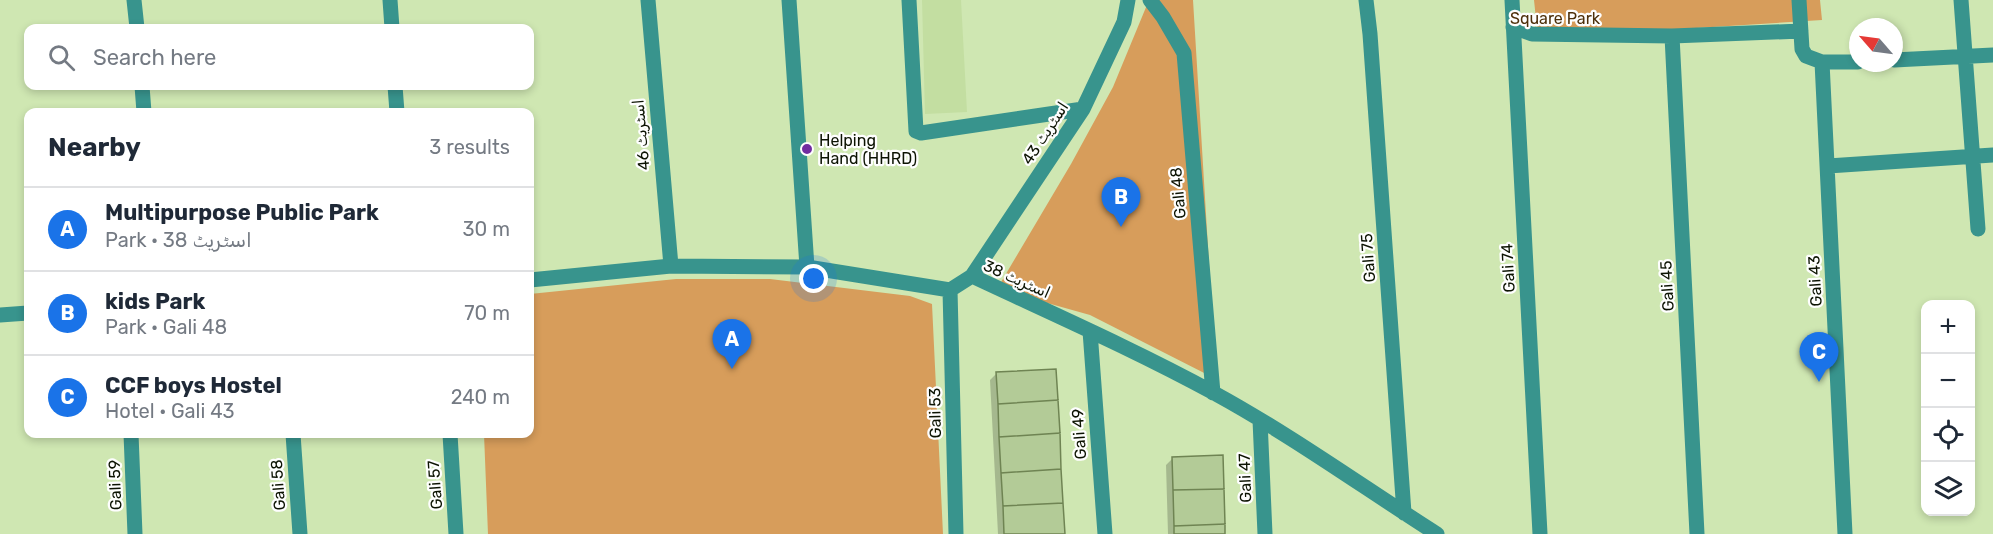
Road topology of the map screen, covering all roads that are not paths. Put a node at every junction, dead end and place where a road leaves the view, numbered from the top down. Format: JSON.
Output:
{"nodes":[{"id":1,"x":134,"y":0,"type":"edge"},
{"id":2,"x":390,"y":0,"type":"edge"},
{"id":3,"x":648,"y":0,"type":"edge"},
{"id":4,"x":789,"y":0,"type":"edge"},
{"id":5,"x":909,"y":0,"type":"edge"},
{"id":6,"x":1128,"y":0,"type":"edge"},
{"id":7,"x":1150,"y":0,"type":"edge"},
{"id":8,"x":1366,"y":0,"type":"edge"},
{"id":9,"x":1512,"y":0,"type":"edge"},
{"id":10,"x":1799,"y":0,"type":"edge"},
{"id":11,"x":1961,"y":0,"type":"edge"},
{"id":12,"x":137,"y":24,"type":"edge"},
{"id":13,"x":392,"y":24,"type":"edge"},
{"id":14,"x":1514,"y":27,"type":"junction"},
{"id":15,"x":1801,"y":31,"type":"junction"},
{"id":16,"x":1672,"y":36,"type":"junction"},
{"id":17,"x":1993,"y":55,"type":"edge"},
{"id":18,"x":1965,"y":57,"type":"junction"},
{"id":19,"x":1903,"y":60,"type":"edge"},
{"id":20,"x":1822,"y":62,"type":"junction"},
{"id":21,"x":1849,"y":62,"type":"edge"},
{"id":22,"x":142,"y":90,"type":"edge"},
{"id":23,"x":396,"y":90,"type":"edge"},
{"id":24,"x":144,"y":108,"type":"edge"},
{"id":25,"x":397,"y":108,"type":"edge"},
{"id":26,"x":1083,"y":109,"type":"junction"},
{"id":27,"x":1993,"y":155,"type":"edge"},
{"id":28,"x":1972,"y":156,"type":"junction"},
{"id":29,"x":1828,"y":166,"type":"junction"},
{"id":30,"x":1978,"y":229,"type":"dead end"},
{"id":31,"x":671,"y":266,"type":"junction"},
{"id":32,"x":807,"y":267,"type":"junction"},
{"id":33,"x":972,"y":276,"type":"junction"},
{"id":34,"x":534,"y":280,"type":"edge"},
{"id":35,"x":950,"y":290,"type":"junction"},
{"id":36,"x":24,"y":313,"type":"edge"},
{"id":37,"x":0,"y":315,"type":"edge"},
{"id":38,"x":1090,"y":331,"type":"junction"},
{"id":39,"x":1214,"y":393,"type":"junction"},
{"id":40,"x":1260,"y":420,"type":"junction"},
{"id":41,"x":131,"y":438,"type":"edge"},
{"id":42,"x":293,"y":438,"type":"edge"},
{"id":43,"x":450,"y":438,"type":"edge"},
{"id":44,"x":1404,"y":513,"type":"junction"},
{"id":45,"x":135,"y":534,"type":"edge"},
{"id":46,"x":300,"y":534,"type":"edge"},
{"id":47,"x":456,"y":534,"type":"edge"},
{"id":48,"x":956,"y":534,"type":"edge"},
{"id":49,"x":1105,"y":534,"type":"edge"},
{"id":50,"x":1265,"y":534,"type":"edge"},
{"id":51,"x":1437,"y":534,"type":"edge"},
{"id":52,"x":1540,"y":534,"type":"edge"},
{"id":53,"x":1697,"y":534,"type":"edge"},
{"id":54,"x":1845,"y":534,"type":"edge"}],
"edges":[{"from":1,"to":12,"type":"street"},
{"from":2,"to":13,"type":"street"},
{"from":3,"to":31,"type":"street","name":"اسٹریٹ 46"},
{"from":4,"to":32,"type":"street"},
{"from":5,"to":26,"type":"street"},
{"from":6,"to":26,"type":"street","name":"اسٹریٹ 43"},
{"from":7,"to":39,"type":"street","name":"Gali 48"},
{"from":8,"to":44,"type":"street","name":"Gali 75"},
{"from":9,"to":14,"type":"street","name":"Gali 74"},
{"from":10,"to":15,"type":"street"},
{"from":11,"to":18,"type":"street"},
{"from":14,"to":16,"type":"street"},
{"from":14,"to":52,"type":"street","name":"Gali 74"},
{"from":15,"to":16,"type":"street"},
{"from":15,"to":20,"type":"street"},
{"from":16,"to":53,"type":"street","name":"Gali 45"},
{"from":17,"to":18,"type":"street"},
{"from":18,"to":19,"type":"street"},
{"from":18,"to":28,"type":"street"},
{"from":20,"to":21,"type":"street"},
{"from":20,"to":29,"type":"street","name":"Gali 43"},
{"from":22,"to":24,"type":"street"},
{"from":23,"to":25,"type":"street"},
{"from":26,"to":33,"type":"street","name":"اسٹریٹ 43"},
{"from":27,"to":28,"type":"street"},
{"from":28,"to":29,"type":"street"},
{"from":28,"to":30,"type":"street"},
{"from":29,"to":54,"type":"street","name":"Gali 43"},
{"from":31,"to":32,"type":"street"},
{"from":31,"to":34,"type":"street"},
{"from":32,"to":35,"type":"street"},
{"from":33,"to":35,"type":"street","name":"اسٹریٹ 38"},
{"from":33,"to":38,"type":"street","name":"اسٹریٹ 38"},
{"from":35,"to":48,"type":"street","name":"Gali 53"},
{"from":36,"to":37,"type":"street"},
{"from":38,"to":39,"type":"street","name":"اسٹریٹ 38"},
{"from":38,"to":49,"type":"street","name":"Gali 49"},
{"from":39,"to":40,"type":"street","name":"اسٹریٹ 38"},
{"from":40,"to":44,"type":"street","name":"اسٹریٹ 38"},
{"from":40,"to":50,"type":"street","name":"Gali 47"},
{"from":41,"to":45,"type":"street","name":"Gali 59"},
{"from":42,"to":46,"type":"street","name":"Gali 58"},
{"from":43,"to":47,"type":"street","name":"Gali 57"},
{"from":44,"to":51,"type":"street","name":"اسٹریٹ 38"}]}
